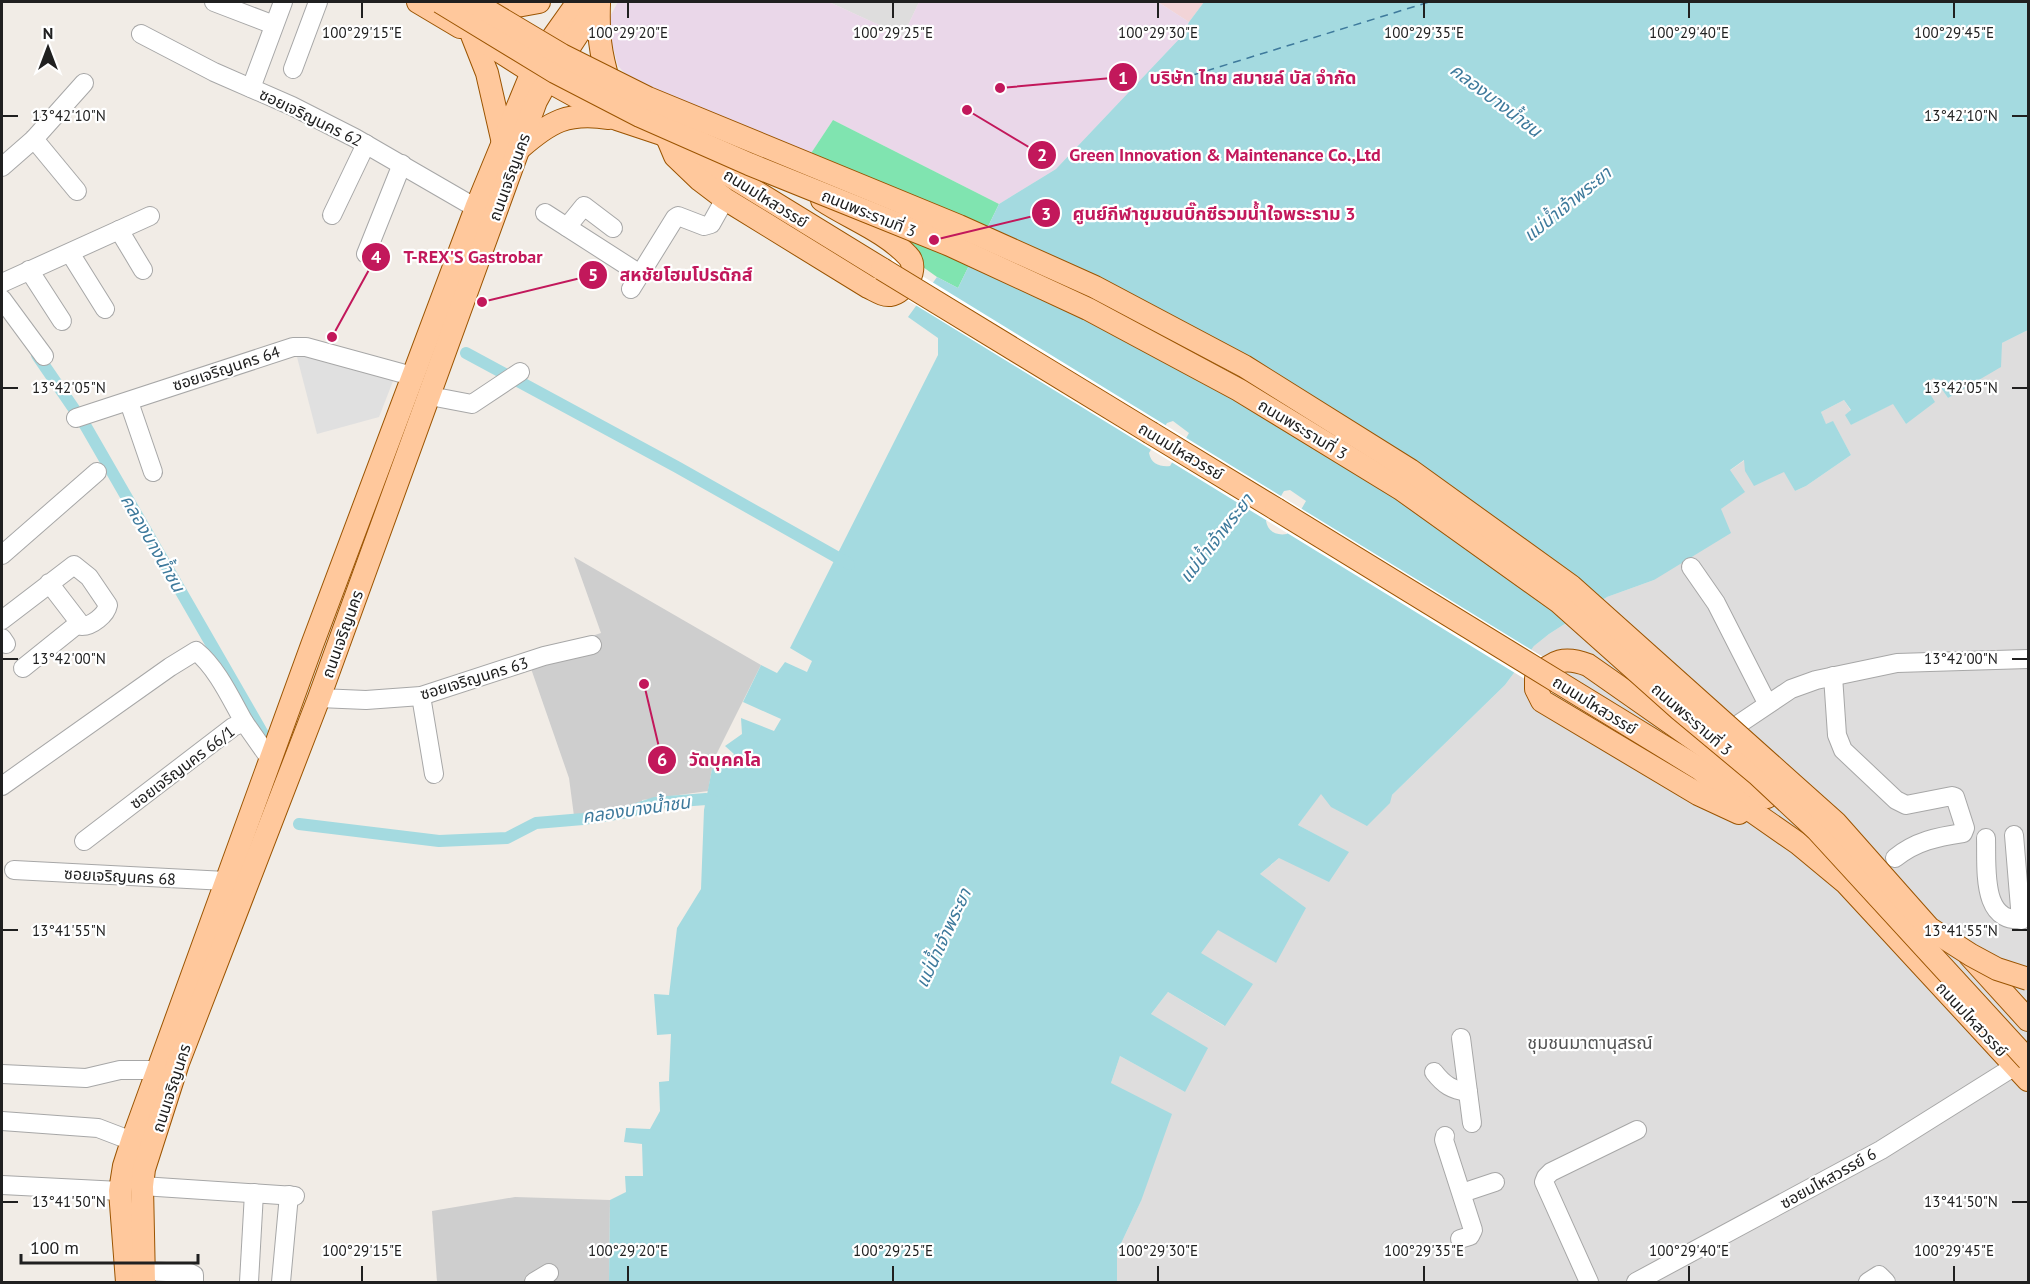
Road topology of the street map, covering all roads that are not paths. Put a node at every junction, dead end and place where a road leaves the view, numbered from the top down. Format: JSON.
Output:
{"nodes":[{"id":1,"x":214,"y":2,"type":"edge"},
{"id":2,"x":283,"y":2,"type":"edge"},
{"id":3,"x":318,"y":2,"type":"edge"},
{"id":4,"x":418,"y":2,"type":"edge"},
{"id":5,"x":440,"y":2,"type":"edge"},
{"id":6,"x":473,"y":2,"type":"edge"},
{"id":7,"x":487,"y":2,"type":"edge"},
{"id":8,"x":539,"y":2,"type":"edge"},
{"id":9,"x":592,"y":2,"type":"edge"},
{"id":10,"x":274,"y":25,"type":"junction"},
{"id":11,"x":141,"y":34,"type":"dead end"},
{"id":12,"x":472,"y":35,"type":"junction"},
{"id":13,"x":558,"y":46,"type":"junction"},
{"id":14,"x":293,"y":69,"type":"dead end"},
{"id":15,"x":539,"y":76,"type":"junction"},
{"id":16,"x":84,"y":82,"type":"dead end"},
{"id":17,"x":609,"y":82,"type":"junction"},
{"id":18,"x":251,"y":88,"type":"junction"},
{"id":19,"x":635,"y":104,"type":"junction"},
{"id":20,"x":617,"y":119,"type":"junction"},
{"id":21,"x":664,"y":135,"type":"junction"},
{"id":22,"x":34,"y":139,"type":"junction"},
{"id":23,"x":366,"y":144,"type":"junction"},
{"id":24,"x":511,"y":146,"type":"junction"},
{"id":25,"x":402,"y":164,"type":"junction"},
{"id":26,"x":2,"y":167,"type":"edge"},
{"id":27,"x":76,"y":191,"type":"dead end"},
{"id":28,"x":725,"y":199,"type":"junction"},
{"id":29,"x":476,"y":208,"type":"junction"},
{"id":30,"x":545,"y":213,"type":"dead end"},
{"id":31,"x":332,"y":215,"type":"dead end"},
{"id":32,"x":150,"y":216,"type":"dead end"},
{"id":33,"x":567,"y":227,"type":"junction"},
{"id":34,"x":613,"y":228,"type":"dead end"},
{"id":35,"x":119,"y":230,"type":"junction"},
{"id":36,"x":70,"y":253,"type":"junction"},
{"id":37,"x":366,"y":254,"type":"dead end"},
{"id":38,"x":29,"y":270,"type":"junction"},
{"id":39,"x":143,"y":270,"type":"dead end"},
{"id":40,"x":2,"y":283,"type":"edge"},
{"id":41,"x":2,"y":300,"type":"edge"},
{"id":42,"x":105,"y":309,"type":"dead end"},
{"id":43,"x":62,"y":321,"type":"dead end"},
{"id":44,"x":44,"y":356,"type":"dead end"},
{"id":45,"x":412,"y":376,"type":"junction"},
{"id":46,"x":514,"y":377,"type":"dead end"},
{"id":47,"x":430,"y":396,"type":"junction"},
{"id":48,"x":129,"y":402,"type":"junction"},
{"id":49,"x":80,"y":416,"type":"dead end"},
{"id":50,"x":97,"y":472,"type":"dead end"},
{"id":51,"x":153,"y":472,"type":"dead end"},
{"id":52,"x":2,"y":555,"type":"edge"},
{"id":53,"x":1691,"y":567,"type":"dead end"},
{"id":54,"x":49,"y":583,"type":"junction"},
{"id":55,"x":2,"y":620,"type":"edge"},
{"id":56,"x":79,"y":623,"type":"junction"},
{"id":57,"x":592,"y":645,"type":"dead end"},
{"id":58,"x":2028,"y":659,"type":"edge"},
{"id":59,"x":23,"y":668,"type":"dead end"},
{"id":60,"x":1833,"y":676,"type":"junction"},
{"id":61,"x":295,"y":693,"type":"junction"},
{"id":62,"x":421,"y":696,"type":"junction"},
{"id":63,"x":319,"y":698,"type":"junction"},
{"id":64,"x":1767,"y":703,"type":"junction"},
{"id":65,"x":244,"y":722,"type":"junction"},
{"id":66,"x":1705,"y":747,"type":"junction"},
{"id":67,"x":270,"y":759,"type":"junction"},
{"id":68,"x":1700,"y":769,"type":"junction"},
{"id":69,"x":434,"y":774,"type":"dead end"},
{"id":70,"x":2,"y":786,"type":"edge"},
{"id":71,"x":1767,"y":797,"type":"junction"},
{"id":72,"x":1766,"y":821,"type":"junction"},
{"id":73,"x":1809,"y":822,"type":"junction"},
{"id":74,"x":2014,"y":836,"type":"dead end"},
{"id":75,"x":1986,"y":838,"type":"dead end"},
{"id":76,"x":84,"y":841,"type":"dead end"},
{"id":77,"x":1895,"y":858,"type":"dead end"},
{"id":78,"x":14,"y":870,"type":"dead end"},
{"id":79,"x":226,"y":881,"type":"junction"},
{"id":80,"x":2025,"y":919,"type":"edge"},
{"id":81,"x":1929,"y":928,"type":"junction"},
{"id":82,"x":2028,"y":979,"type":"edge"},
{"id":83,"x":2028,"y":1020,"type":"edge"},
{"id":84,"x":2028,"y":1035,"type":"edge"},
{"id":85,"x":1461,"y":1038,"type":"dead end"},
{"id":86,"x":2024,"y":1069,"type":"edge"},
{"id":87,"x":157,"y":1070,"type":"junction"},
{"id":88,"x":1434,"y":1072,"type":"dead end"},
{"id":89,"x":2,"y":1074,"type":"edge"},
{"id":90,"x":1468,"y":1092,"type":"junction"},
{"id":91,"x":2,"y":1121,"type":"edge"},
{"id":92,"x":1472,"y":1123,"type":"dead end"},
{"id":93,"x":1637,"y":1130,"type":"dead end"},
{"id":94,"x":1445,"y":1136,"type":"dead end"},
{"id":95,"x":132,"y":1141,"type":"junction"},
{"id":96,"x":1495,"y":1182,"type":"dead end"},
{"id":97,"x":2,"y":1185,"type":"edge"},
{"id":98,"x":131,"y":1189,"type":"junction"},
{"id":99,"x":254,"y":1193,"type":"junction"},
{"id":100,"x":1462,"y":1193,"type":"junction"},
{"id":101,"x":1460,"y":1239,"type":"dead end"},
{"id":102,"x":138,"y":1279,"type":"edge"},
{"id":103,"x":194,"y":1282,"type":"edge"},
{"id":104,"x":249,"y":1282,"type":"edge"},
{"id":105,"x":281,"y":1282,"type":"edge"},
{"id":106,"x":1589,"y":1282,"type":"edge"},
{"id":107,"x":1636,"y":1282,"type":"edge"},
{"id":108,"x":1868,"y":1282,"type":"edge"},
{"id":109,"x":1886,"y":1282,"type":"edge"}],
"edges":[{"from":1,"to":10,"type":"street"},
{"from":2,"to":10,"type":"street"},
{"from":3,"to":14,"type":"street"},
{"from":4,"to":12,"type":"main road","name":"ถนนมไหสวรรย์"},
{"from":5,"to":73,"type":"main road","name":"ถนนพระรามที่ 3","bridge":true},
{"from":6,"to":81,"type":"main road","name":"ถนนพระรามที่ 3","bridge":true},
{"from":7,"to":8,"type":"main road"},
{"from":7,"to":13,"type":"main road","name":"ถนนมไหสวรรย์"},
{"from":9,"to":13,"type":"main road","name":"ถนนเจริญนคร"},
{"from":9,"to":17,"type":"main road"},
{"from":10,"to":18,"type":"street"},
{"from":11,"to":18,"type":"street","name":"ซอยเจริญนคร 62"},
{"from":12,"to":15,"type":"main road","name":"ถนนมไหสวรรย์"},
{"from":12,"to":24,"type":"main road"},
{"from":13,"to":15,"type":"main road","name":"ถนนเจริญนคร"},
{"from":13,"to":17,"type":"main road","name":"ถนนมไหสวรรย์"},
{"from":15,"to":20,"type":"main road","name":"ถนนมไหสวรรย์"},
{"from":15,"to":24,"type":"main road","name":"ถนนเจริญนคร"},
{"from":16,"to":22,"type":"street"},
{"from":17,"to":19,"type":"main road","name":"ถนนมไหสวรรย์"},
{"from":18,"to":23,"type":"street","name":"ซอยเจริญนคร 62"},
{"from":19,"to":21,"type":"main road","name":"ถนนมไหสวรรย์"},
{"from":19,"to":28,"type":"main road"},
{"from":20,"to":21,"type":"main road","name":"ถนนมไหสวรรย์"},
{"from":20,"to":24,"type":"main road"},
{"from":21,"to":28,"type":"main road"},
{"from":21,"to":68,"type":"main road","name":"ถนนมไหสวรรย์","bridge":true},
{"from":22,"to":26,"type":"street"},
{"from":22,"to":27,"type":"street"},
{"from":23,"to":25,"type":"street","name":"ซอยเจริญนคร 62"},
{"from":23,"to":31,"type":"street"},
{"from":24,"to":29,"type":"main road","name":"ถนนเจริญนคร"},
{"from":24,"to":47,"type":"main road","name":"ถนนเจริญนคร"},
{"from":25,"to":29,"type":"street","name":"ซอยเจริญนคร 62"},
{"from":25,"to":37,"type":"street"},
{"from":28,"to":33,"type":"street"},
{"from":29,"to":45,"type":"main road","name":"ถนนเจริญนคร"},
{"from":30,"to":33,"type":"street"},
{"from":32,"to":35,"type":"street"},
{"from":33,"to":34,"type":"street"},
{"from":35,"to":36,"type":"street"},
{"from":35,"to":39,"type":"street"},
{"from":36,"to":38,"type":"street"},
{"from":36,"to":42,"type":"street"},
{"from":38,"to":40,"type":"street"},
{"from":38,"to":43,"type":"street"},
{"from":41,"to":44,"type":"street"},
{"from":45,"to":48,"type":"street","name":"ซอยเจริญนคร 64"},
{"from":45,"to":61,"type":"main road","name":"ถนนเจริญนคร"},
{"from":46,"to":47,"type":"street"},
{"from":47,"to":63,"type":"main road","name":"ถนนเจริญนคร"},
{"from":48,"to":49,"type":"street","name":"ซอยเจริญนคร 64"},
{"from":48,"to":51,"type":"street"},
{"from":50,"to":52,"type":"street"},
{"from":53,"to":64,"type":"street"},
{"from":54,"to":55,"type":"street"},
{"from":54,"to":56,"type":"street"},
{"from":54,"to":56,"type":"street"},
{"from":56,"to":59,"type":"street"},
{"from":57,"to":62,"type":"street","name":"ซอยเจริญนคร 63"},
{"from":58,"to":60,"type":"street"},
{"from":60,"to":64,"type":"street"},
{"from":60,"to":77,"type":"street"},
{"from":61,"to":63,"type":"main road"},
{"from":61,"to":67,"type":"main road","name":"ถนนเจริญนคร"},
{"from":62,"to":63,"type":"street","name":"ซอยเจริญนคร 63"},
{"from":62,"to":69,"type":"street"},
{"from":63,"to":98,"type":"main road","name":"ถนนเจริญนคร"},
{"from":64,"to":66,"type":"street"},
{"from":65,"to":67,"type":"street","name":"ซอยเจริญนคร 66/1"},
{"from":65,"to":70,"type":"street"},
{"from":65,"to":76,"type":"street","name":"ซอยเจริญนคร 66/1"},
{"from":66,"to":71,"type":"main road"},
{"from":66,"to":72,"type":"main road"},
{"from":67,"to":79,"type":"main road","name":"ถนนเจริญนคร"},
{"from":68,"to":71,"type":"main road","name":"ถนนมไหสวรรย์"},
{"from":68,"to":72,"type":"main road","name":"ถนนมไหสวรรย์"},
{"from":71,"to":73,"type":"main road","name":"ถนนมไหสวรรย์"},
{"from":72,"to":86,"type":"main road","name":"ถนนมไหสวรรย์"},
{"from":73,"to":83,"type":"main road","name":"ถนนมไหสวรรย์"},
{"from":73,"to":86,"type":"main road","name":"ถนนพระรามที่ 3","bridge":true},
{"from":74,"to":80,"type":"street"},
{"from":75,"to":80,"type":"street"},
{"from":78,"to":79,"type":"street","name":"ซอยเจริญนคร 68"},
{"from":79,"to":87,"type":"main road","name":"ถนนเจริญนคร"},
{"from":81,"to":82,"type":"main road","bridge":true},
{"from":81,"to":84,"type":"main road","name":"ถนนพระรามที่ 3","bridge":true},
{"from":85,"to":90,"type":"street"},
{"from":86,"to":107,"type":"street","name":"ซอยมไหสวรรย์ 6"},
{"from":87,"to":89,"type":"street"},
{"from":87,"to":95,"type":"main road","name":"ถนนเจริญนคร"},
{"from":88,"to":90,"type":"street"},
{"from":90,"to":92,"type":"street"},
{"from":91,"to":95,"type":"street"},
{"from":93,"to":106,"type":"street"},
{"from":94,"to":100,"type":"street"},
{"from":95,"to":98,"type":"main road","name":"ถนนเจริญนคร"},
{"from":96,"to":100,"type":"street"},
{"from":97,"to":98,"type":"street"},
{"from":98,"to":99,"type":"street"},
{"from":98,"to":102,"type":"main road","name":"ถนนเจริญนคร"},
{"from":99,"to":104,"type":"street"},
{"from":99,"to":105,"type":"street"},
{"from":100,"to":101,"type":"street"},
{"from":102,"to":103,"type":"street"},
{"from":108,"to":109,"type":"street"}]}
